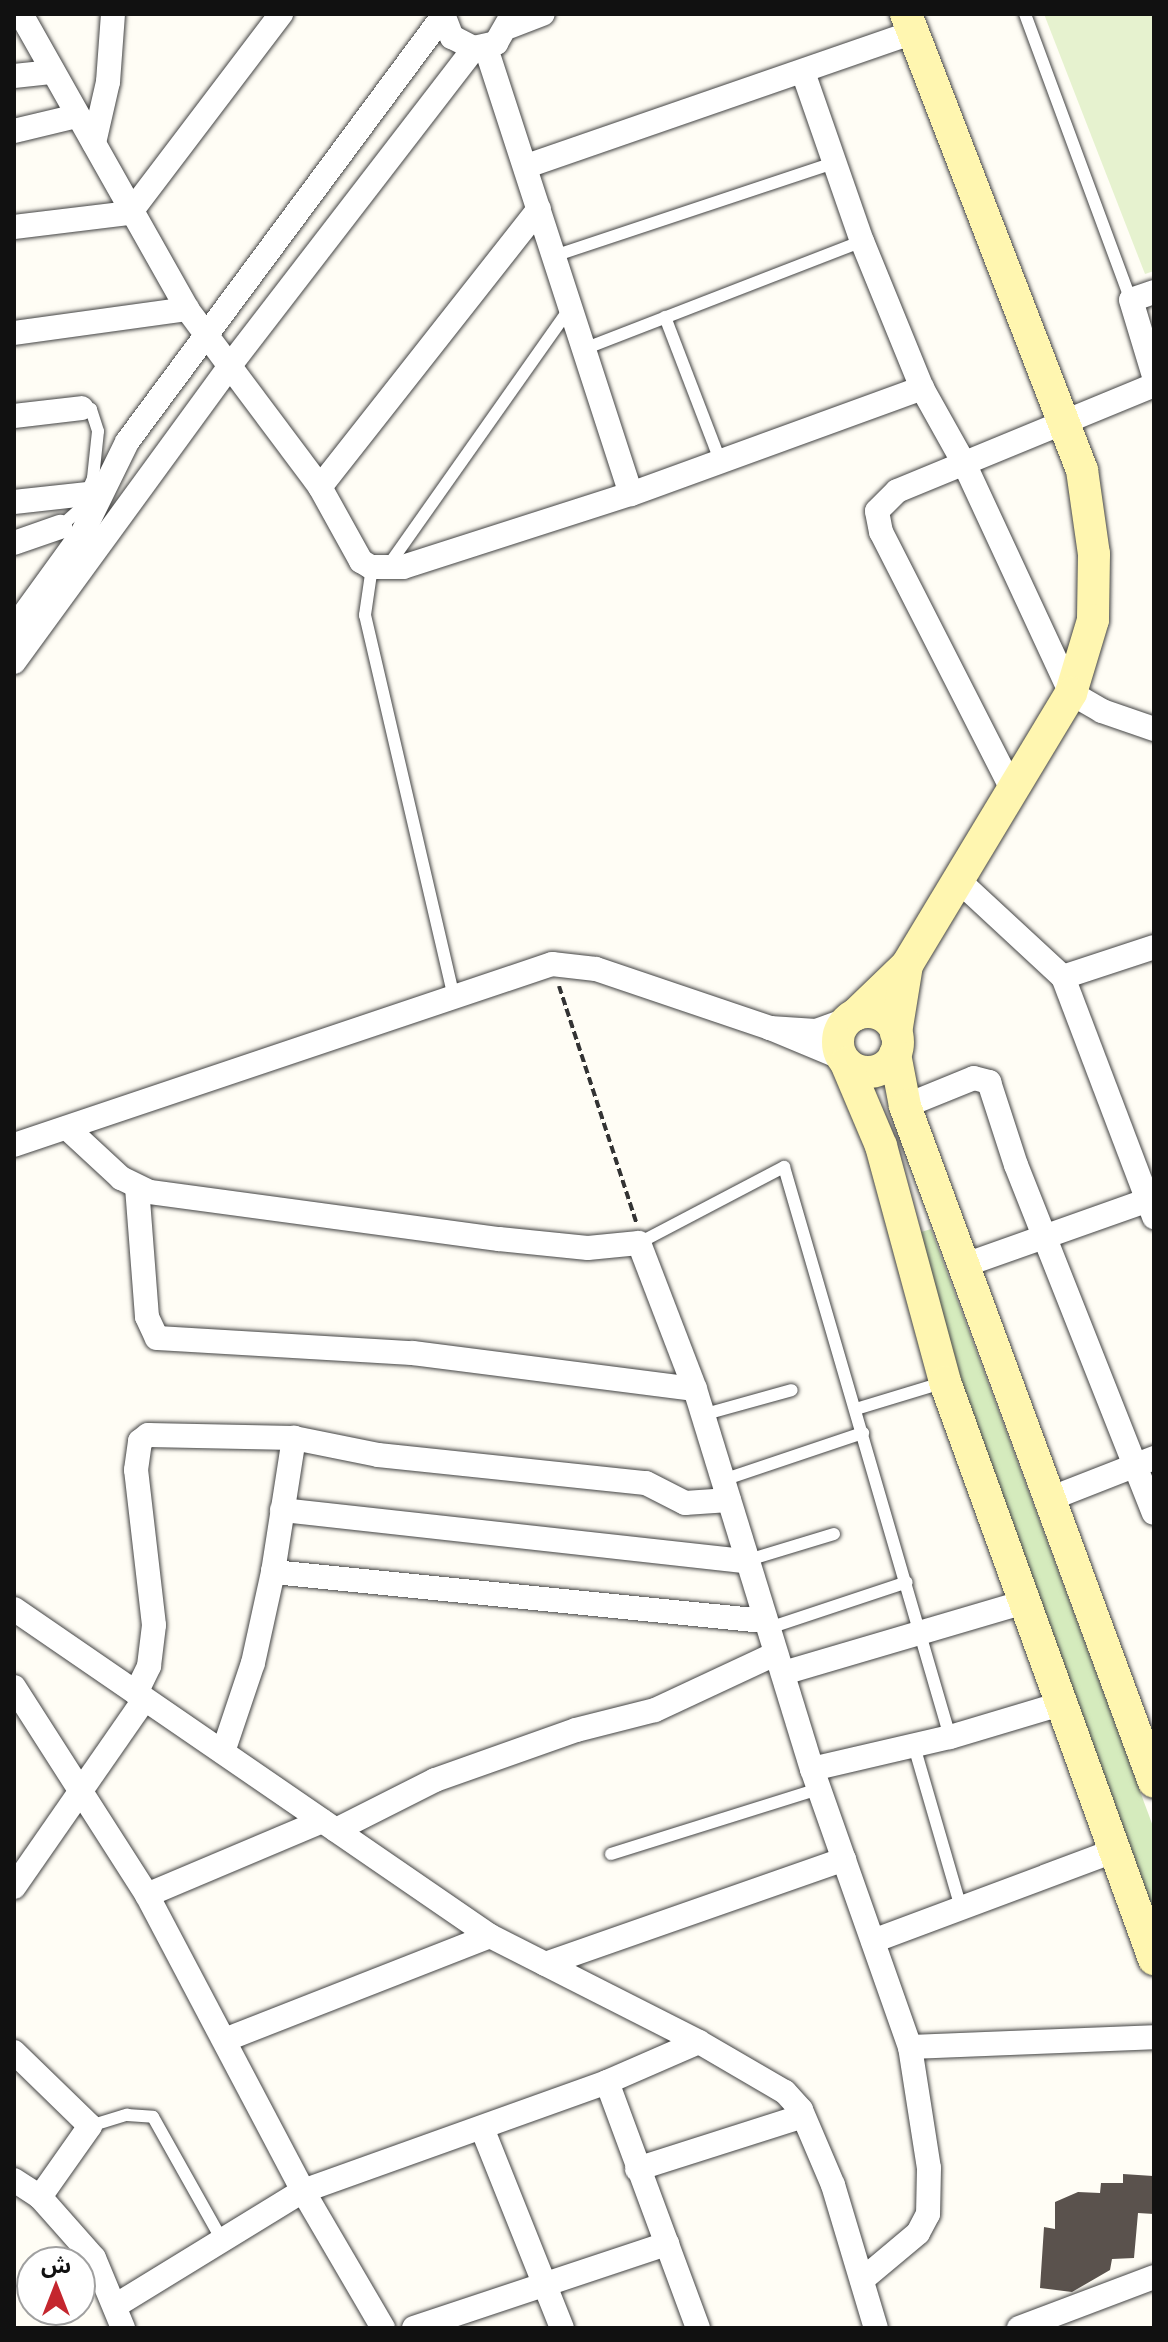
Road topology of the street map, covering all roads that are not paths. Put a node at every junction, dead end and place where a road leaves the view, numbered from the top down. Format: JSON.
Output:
{"nodes":[{"id":1,"x":21,"y":14,"type":"edge"},
{"id":2,"x":113,"y":14,"type":"edge"},
{"id":3,"x":281,"y":14,"type":"edge"},
{"id":4,"x":543,"y":14,"type":"edge"},
{"id":5,"x":1025,"y":14,"type":"edge"},
{"id":6,"x":443,"y":15,"type":"edge"},
{"id":7,"x":512,"y":20,"type":"edge"},
{"id":8,"x":910,"y":23,"type":"edge"},
{"id":9,"x":480,"y":48,"type":"junction"},
{"id":10,"x":53,"y":72,"type":"junction"},
{"id":11,"x":803,"y":72,"type":"junction"},
{"id":12,"x":14,"y":76,"type":"edge"},
{"id":13,"x":77,"y":116,"type":"junction"},
{"id":14,"x":14,"y":131,"type":"edge"},
{"id":15,"x":94,"y":143,"type":"junction"},
{"id":16,"x":833,"y":163,"type":"junction"},
{"id":17,"x":527,"y":166,"type":"junction"},
{"id":18,"x":539,"y":209,"type":"junction"},
{"id":19,"x":130,"y":213,"type":"junction"},
{"id":20,"x":14,"y":227,"type":"edge"},
{"id":21,"x":862,"y":241,"type":"junction"},
{"id":22,"x":554,"y":256,"type":"junction"},
{"id":23,"x":1143,"y":296,"type":"edge"},
{"id":24,"x":571,"y":307,"type":"junction"},
{"id":25,"x":187,"y":309,"type":"junction"},
{"id":26,"x":665,"y":317,"type":"junction"},
{"id":27,"x":14,"y":333,"type":"edge"},
{"id":28,"x":206,"y":336,"type":"junction"},
{"id":29,"x":584,"y":349,"type":"junction"},
{"id":30,"x":228,"y":368,"type":"junction"},
{"id":31,"x":1154,"y":376,"type":"edge"},
{"id":32,"x":1154,"y":385,"type":"edge"},
{"id":33,"x":922,"y":388,"type":"junction"},
{"id":34,"x":82,"y":408,"type":"joint"},
{"id":35,"x":14,"y":416,"type":"edge"},
{"id":36,"x":1065,"y":423,"type":"junction"},
{"id":37,"x":720,"y":460,"type":"junction"},
{"id":38,"x":964,"y":463,"type":"junction"},
{"id":39,"x":320,"y":487,"type":"junction"},
{"id":40,"x":86,"y":494,"type":"junction"},
{"id":41,"x":631,"y":494,"type":"junction"},
{"id":42,"x":14,"y":502,"type":"edge"},
{"id":43,"x":60,"y":527,"type":"joint"},
{"id":44,"x":14,"y":543,"type":"edge"},
{"id":45,"x":379,"y":568,"type":"junction"},
{"id":46,"x":14,"y":628,"type":"edge"},
{"id":47,"x":14,"y":662,"type":"edge"},
{"id":48,"x":1071,"y":693,"type":"junction"},
{"id":49,"x":1154,"y":729,"type":"edge"},
{"id":50,"x":1012,"y":789,"type":"junction"},
{"id":51,"x":957,"y":879,"type":"junction"},
{"id":52,"x":1154,"y":947,"type":"edge"},
{"id":53,"x":907,"y":965,"type":"junction"},
{"id":54,"x":1063,"y":977,"type":"junction"},
{"id":55,"x":454,"y":997,"type":"junction"},
{"id":56,"x":851,"y":1017,"type":"junction"},
{"id":57,"x":770,"y":1028,"type":"junction"},
{"id":58,"x":896,"y":1044,"type":"junction"},
{"id":59,"x":844,"y":1060,"type":"junction"},
{"id":60,"x":905,"y":1106,"type":"junction"},
{"id":61,"x":67,"y":1128,"type":"junction"},
{"id":62,"x":17,"y":1136,"type":"edge"},
{"id":63,"x":137,"y":1187,"type":"junction"},
{"id":64,"x":1152,"y":1205,"type":"edge"},
{"id":65,"x":1043,"y":1235,"type":"junction"},
{"id":66,"x":639,"y":1243,"type":"junction"},
{"id":67,"x":962,"y":1266,"type":"junction"},
{"id":68,"x":945,"y":1382,"type":"junction"},
{"id":69,"x":695,"y":1389,"type":"junction"},
{"id":70,"x":792,"y":1390,"type":"dead end"},
{"id":71,"x":856,"y":1409,"type":"junction"},
{"id":72,"x":702,"y":1415,"type":"junction"},
{"id":73,"x":863,"y":1433,"type":"junction"},
{"id":74,"x":294,"y":1438,"type":"junction"},
{"id":75,"x":1145,"y":1462,"type":"edge"},
{"id":76,"x":726,"y":1490,"type":"junction"},
{"id":77,"x":1052,"y":1498,"type":"junction"},
{"id":78,"x":282,"y":1510,"type":"junction"},
{"id":79,"x":1154,"y":1513,"type":"edge"},
{"id":80,"x":834,"y":1534,"type":"dead end"},
{"id":81,"x":745,"y":1561,"type":"junction"},
{"id":82,"x":273,"y":1572,"type":"junction"},
{"id":83,"x":907,"y":1582,"type":"junction"},
{"id":84,"x":1027,"y":1601,"type":"junction"},
{"id":85,"x":14,"y":1609,"type":"edge"},
{"id":86,"x":768,"y":1625,"type":"junction"},
{"id":87,"x":921,"y":1631,"type":"junction"},
{"id":88,"x":779,"y":1664,"type":"junction"},
{"id":89,"x":140,"y":1697,"type":"junction"},
{"id":90,"x":17,"y":1701,"type":"edge"},
{"id":91,"x":1064,"y":1703,"type":"junction"},
{"id":92,"x":950,"y":1737,"type":"junction"},
{"id":93,"x":914,"y":1746,"type":"junction"},
{"id":94,"x":223,"y":1752,"type":"junction"},
{"id":95,"x":816,"y":1779,"type":"junction"},
{"id":96,"x":1154,"y":1782,"type":"edge"},
{"id":97,"x":81,"y":1788,"type":"junction"},
{"id":98,"x":329,"y":1826,"type":"junction"},
{"id":99,"x":1116,"y":1850,"type":"junction"},
{"id":100,"x":611,"y":1854,"type":"dead end"},
{"id":101,"x":844,"y":1859,"type":"junction"},
{"id":102,"x":14,"y":1887,"type":"edge"},
{"id":103,"x":147,"y":1895,"type":"junction"},
{"id":104,"x":961,"y":1908,"type":"junction"},
{"id":105,"x":490,"y":1936,"type":"junction"},
{"id":106,"x":873,"y":1941,"type":"junction"},
{"id":107,"x":1154,"y":1959,"type":"edge"},
{"id":108,"x":545,"y":1964,"type":"junction"},
{"id":109,"x":1154,"y":2037,"type":"edge"},
{"id":110,"x":227,"y":2039,"type":"junction"},
{"id":111,"x":699,"y":2042,"type":"junction"},
{"id":112,"x":910,"y":2047,"type":"junction"},
{"id":113,"x":14,"y":2052,"type":"edge"},
{"id":114,"x":607,"y":2082,"type":"junction"},
{"id":115,"x":803,"y":2116,"type":"junction"},
{"id":116,"x":90,"y":2126,"type":"junction"},
{"id":117,"x":482,"y":2128,"type":"junction"},
{"id":118,"x":637,"y":2169,"type":"junction"},
{"id":119,"x":22,"y":2188,"type":"edge"},
{"id":120,"x":303,"y":2191,"type":"junction"},
{"id":121,"x":222,"y":2240,"type":"junction"},
{"id":122,"x":667,"y":2244,"type":"junction"},
{"id":123,"x":1154,"y":2277,"type":"edge"},
{"id":124,"x":862,"y":2280,"type":"junction"},
{"id":125,"x":545,"y":2285,"type":"junction"},
{"id":126,"x":119,"y":2317,"type":"edge"},
{"id":127,"x":1051,"y":2322,"type":"edge"},
{"id":128,"x":383,"y":2328,"type":"edge"},
{"id":129,"x":414,"y":2328,"type":"edge"},
{"id":130,"x":562,"y":2328,"type":"edge"},
{"id":131,"x":698,"y":2328,"type":"edge"},
{"id":132,"x":876,"y":2328,"type":"edge"},
{"id":133,"x":1019,"y":2328,"type":"edge"}],
"edges":[{"from":1,"to":10,"type":"street"},
{"from":2,"to":15,"type":"street"},
{"from":3,"to":19,"type":"street"},
{"from":4,"to":7,"type":"street"},
{"from":5,"to":23,"type":"lane"},
{"from":6,"to":9,"type":"street"},
{"from":6,"to":28,"type":"street"},
{"from":7,"to":9,"type":"street"},
{"from":8,"to":11,"type":"street"},
{"from":8,"to":36,"type":"street"},
{"from":9,"to":17,"type":"street"},
{"from":9,"to":30,"type":"street"},
{"from":10,"to":12,"type":"street"},
{"from":10,"to":13,"type":"street"},
{"from":11,"to":16,"type":"street"},
{"from":11,"to":17,"type":"street"},
{"from":13,"to":14,"type":"street"},
{"from":13,"to":15,"type":"street"},
{"from":15,"to":19,"type":"street"},
{"from":16,"to":21,"type":"street"},
{"from":16,"to":22,"type":"lane"},
{"from":17,"to":18,"type":"street"},
{"from":18,"to":22,"type":"street"},
{"from":18,"to":39,"type":"street"},
{"from":19,"to":20,"type":"street"},
{"from":19,"to":25,"type":"street"},
{"from":21,"to":26,"type":"lane"},
{"from":21,"to":33,"type":"street"},
{"from":22,"to":24,"type":"street"},
{"from":23,"to":31,"type":"street"},
{"from":24,"to":29,"type":"street"},
{"from":24,"to":45,"type":"lane"},
{"from":25,"to":27,"type":"street"},
{"from":25,"to":28,"type":"street"},
{"from":26,"to":29,"type":"lane"},
{"from":26,"to":37,"type":"lane"},
{"from":28,"to":30,"type":"street"},
{"from":28,"to":46,"type":"street"},
{"from":29,"to":41,"type":"street"},
{"from":30,"to":39,"type":"street"},
{"from":30,"to":47,"type":"street"},
{"from":32,"to":36,"type":"street"},
{"from":33,"to":37,"type":"street"},
{"from":33,"to":38,"type":"street"},
{"from":34,"to":35,"type":"street"},
{"from":34,"to":40,"type":"lane"},
{"from":36,"to":38,"type":"street"},
{"from":36,"to":48,"type":"street"},
{"from":37,"to":41,"type":"street"},
{"from":38,"to":48,"type":"street"},
{"from":38,"to":50,"type":"street"},
{"from":39,"to":45,"type":"street"},
{"from":40,"to":42,"type":"street"},
{"from":40,"to":43,"type":"lane"},
{"from":41,"to":45,"type":"street"},
{"from":43,"to":44,"type":"street"},
{"from":45,"to":55,"type":"lane"},
{"from":48,"to":49,"type":"street"},
{"from":48,"to":50,"type":"street"},
{"from":50,"to":51,"type":"street"},
{"from":51,"to":53,"type":"street"},
{"from":51,"to":54,"type":"street"},
{"from":52,"to":54,"type":"street"},
{"from":53,"to":56,"type":"street"},
{"from":53,"to":58,"type":"street"},
{"from":54,"to":64,"type":"street"},
{"from":55,"to":57,"type":"street"},
{"from":55,"to":61,"type":"street"},
{"from":56,"to":57,"type":"street"},
{"from":56,"to":58,"type":"street"},
{"from":56,"to":59,"type":"street"},
{"from":57,"to":59,"type":"street"},
{"from":58,"to":59,"type":"street"},
{"from":58,"to":60,"type":"street"},
{"from":59,"to":68,"type":"street"},
{"from":60,"to":65,"type":"street"},
{"from":60,"to":67,"type":"street"},
{"from":61,"to":62,"type":"street"},
{"from":61,"to":63,"type":"street"},
{"from":63,"to":66,"type":"street"},
{"from":63,"to":69,"type":"street"},
{"from":64,"to":65,"type":"street"},
{"from":65,"to":67,"type":"street"},
{"from":65,"to":75,"type":"street"},
{"from":66,"to":69,"type":"street"},
{"from":66,"to":71,"type":"lane"},
{"from":67,"to":77,"type":"street"},
{"from":68,"to":71,"type":"lane"},
{"from":68,"to":84,"type":"street"},
{"from":69,"to":72,"type":"street"},
{"from":70,"to":72,"type":"lane"},
{"from":71,"to":73,"type":"lane"},
{"from":72,"to":76,"type":"street"},
{"from":73,"to":76,"type":"lane"},
{"from":73,"to":83,"type":"lane"},
{"from":74,"to":76,"type":"street"},
{"from":74,"to":78,"type":"street"},
{"from":74,"to":89,"type":"street"},
{"from":75,"to":77,"type":"street"},
{"from":75,"to":79,"type":"street"},
{"from":76,"to":81,"type":"street"},
{"from":77,"to":96,"type":"street"},
{"from":78,"to":81,"type":"street"},
{"from":78,"to":82,"type":"street"},
{"from":80,"to":81,"type":"lane"},
{"from":81,"to":86,"type":"street"},
{"from":82,"to":86,"type":"street"},
{"from":82,"to":94,"type":"street"},
{"from":83,"to":86,"type":"lane"},
{"from":83,"to":87,"type":"lane"},
{"from":84,"to":87,"type":"street"},
{"from":84,"to":91,"type":"street"},
{"from":85,"to":89,"type":"street"},
{"from":86,"to":88,"type":"street"},
{"from":87,"to":88,"type":"street"},
{"from":87,"to":92,"type":"lane"},
{"from":88,"to":95,"type":"street"},
{"from":88,"to":98,"type":"street"},
{"from":89,"to":94,"type":"street"},
{"from":89,"to":97,"type":"street"},
{"from":90,"to":97,"type":"street"},
{"from":91,"to":92,"type":"street"},
{"from":91,"to":99,"type":"street"},
{"from":92,"to":93,"type":"street"},
{"from":93,"to":95,"type":"street"},
{"from":93,"to":104,"type":"lane"},
{"from":94,"to":98,"type":"street"},
{"from":95,"to":100,"type":"lane"},
{"from":95,"to":101,"type":"street"},
{"from":97,"to":102,"type":"street"},
{"from":97,"to":103,"type":"street"},
{"from":98,"to":103,"type":"street"},
{"from":98,"to":105,"type":"street"},
{"from":99,"to":104,"type":"street"},
{"from":99,"to":107,"type":"street"},
{"from":101,"to":106,"type":"street"},
{"from":101,"to":108,"type":"street"},
{"from":103,"to":110,"type":"street"},
{"from":104,"to":106,"type":"street"},
{"from":105,"to":108,"type":"street"},
{"from":105,"to":110,"type":"street"},
{"from":106,"to":112,"type":"street"},
{"from":108,"to":111,"type":"street"},
{"from":109,"to":112,"type":"street"},
{"from":110,"to":120,"type":"street"},
{"from":111,"to":114,"type":"street"},
{"from":111,"to":115,"type":"street"},
{"from":112,"to":124,"type":"street"},
{"from":113,"to":116,"type":"street"},
{"from":114,"to":117,"type":"street"},
{"from":114,"to":118,"type":"street"},
{"from":115,"to":118,"type":"street"},
{"from":115,"to":124,"type":"street"},
{"from":116,"to":119,"type":"street"},
{"from":116,"to":121,"type":"lane"},
{"from":117,"to":120,"type":"street"},
{"from":117,"to":125,"type":"street"},
{"from":118,"to":122,"type":"street"},
{"from":119,"to":126,"type":"street"},
{"from":120,"to":121,"type":"street"},
{"from":120,"to":128,"type":"street"},
{"from":121,"to":126,"type":"street"},
{"from":122,"to":125,"type":"street"},
{"from":122,"to":131,"type":"street"},
{"from":123,"to":127,"type":"street"},
{"from":124,"to":132,"type":"street"},
{"from":125,"to":129,"type":"street"},
{"from":125,"to":130,"type":"street"},
{"from":127,"to":133,"type":"street"}]}
